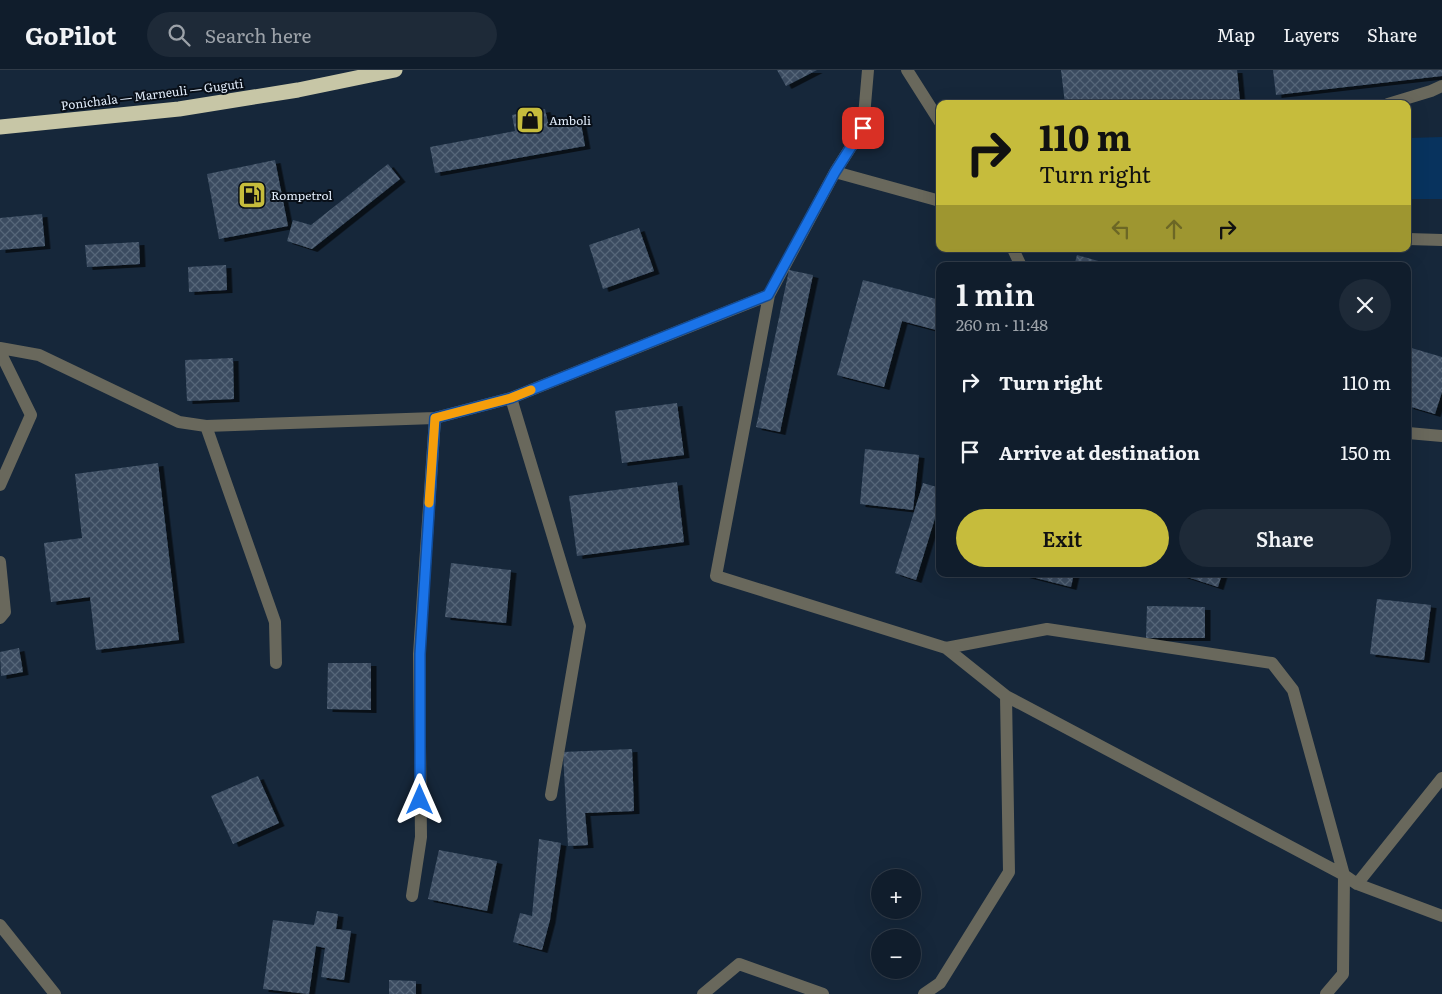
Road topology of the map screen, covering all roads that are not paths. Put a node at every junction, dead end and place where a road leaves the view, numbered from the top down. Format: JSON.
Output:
{"nodes":[{"id":1,"x":395,"y":70,"type":"edge"},
{"id":2,"x":868,"y":70,"type":"edge"},
{"id":3,"x":907,"y":70,"type":"edge"},
{"id":4,"x":1442,"y":86,"type":"edge"},
{"id":5,"x":1401,"y":100,"type":"edge"},
{"id":6,"x":936,"y":116,"type":"edge"},
{"id":7,"x":0,"y":127,"type":"edge"},
{"id":8,"x":835,"y":172,"type":"junction"},
{"id":9,"x":936,"y":200,"type":"edge"},
{"id":10,"x":1411,"y":239,"type":"edge"},
{"id":11,"x":1442,"y":240,"type":"edge"},
{"id":12,"x":768,"y":295,"type":"junction"},
{"id":13,"x":0,"y":348,"type":"edge"},
{"id":14,"x":0,"y":352,"type":"edge"},
{"id":15,"x":511,"y":398,"type":"junction"},
{"id":16,"x":435,"y":418,"type":"junction"},
{"id":17,"x":206,"y":426,"type":"junction"},
{"id":18,"x":1411,"y":433,"type":"edge"},
{"id":19,"x":1442,"y":436,"type":"edge"},
{"id":20,"x":0,"y":485,"type":"edge"},
{"id":21,"x":0,"y":562,"type":"edge"},
{"id":22,"x":0,"y":618,"type":"edge"},
{"id":23,"x":946,"y":648,"type":"junction"},
{"id":24,"x":276,"y":664,"type":"dead end"},
{"id":25,"x":1006,"y":696,"type":"junction"},
{"id":26,"x":1442,"y":778,"type":"edge"},
{"id":27,"x":551,"y":794,"type":"dead end"},
{"id":28,"x":1344,"y":875,"type":"junction"},
{"id":29,"x":1357,"y":884,"type":"junction"},
{"id":30,"x":412,"y":896,"type":"dead end"},
{"id":31,"x":1442,"y":916,"type":"edge"},
{"id":32,"x":0,"y":925,"type":"edge"},
{"id":33,"x":55,"y":994,"type":"edge"},
{"id":34,"x":703,"y":994,"type":"edge"},
{"id":35,"x":822,"y":994,"type":"edge"},
{"id":36,"x":924,"y":994,"type":"edge"},
{"id":37,"x":1326,"y":994,"type":"edge"}],
"edges":[{"from":1,"to":7,"type":"highway","name":"Ponichala — Marneuli — Guguti"},
{"from":2,"to":8,"type":"street"},
{"from":3,"to":6,"type":"street"},
{"from":4,"to":5,"type":"street"},
{"from":8,"to":9,"type":"street"},
{"from":8,"to":12,"type":"street"},
{"from":10,"to":11,"type":"street"},
{"from":12,"to":15,"type":"street"},
{"from":12,"to":23,"type":"street"},
{"from":13,"to":17,"type":"street"},
{"from":14,"to":20,"type":"street"},
{"from":15,"to":16,"type":"street"},
{"from":15,"to":27,"type":"street"},
{"from":16,"to":17,"type":"street"},
{"from":16,"to":30,"type":"street"},
{"from":17,"to":24,"type":"street"},
{"from":18,"to":19,"type":"street"},
{"from":21,"to":22,"type":"street"},
{"from":23,"to":25,"type":"street"},
{"from":23,"to":28,"type":"street"},
{"from":25,"to":28,"type":"street"},
{"from":25,"to":36,"type":"street"},
{"from":26,"to":29,"type":"street"},
{"from":28,"to":29,"type":"street"},
{"from":28,"to":37,"type":"street"},
{"from":29,"to":31,"type":"street"},
{"from":32,"to":33,"type":"street"},
{"from":34,"to":35,"type":"street"}]}
